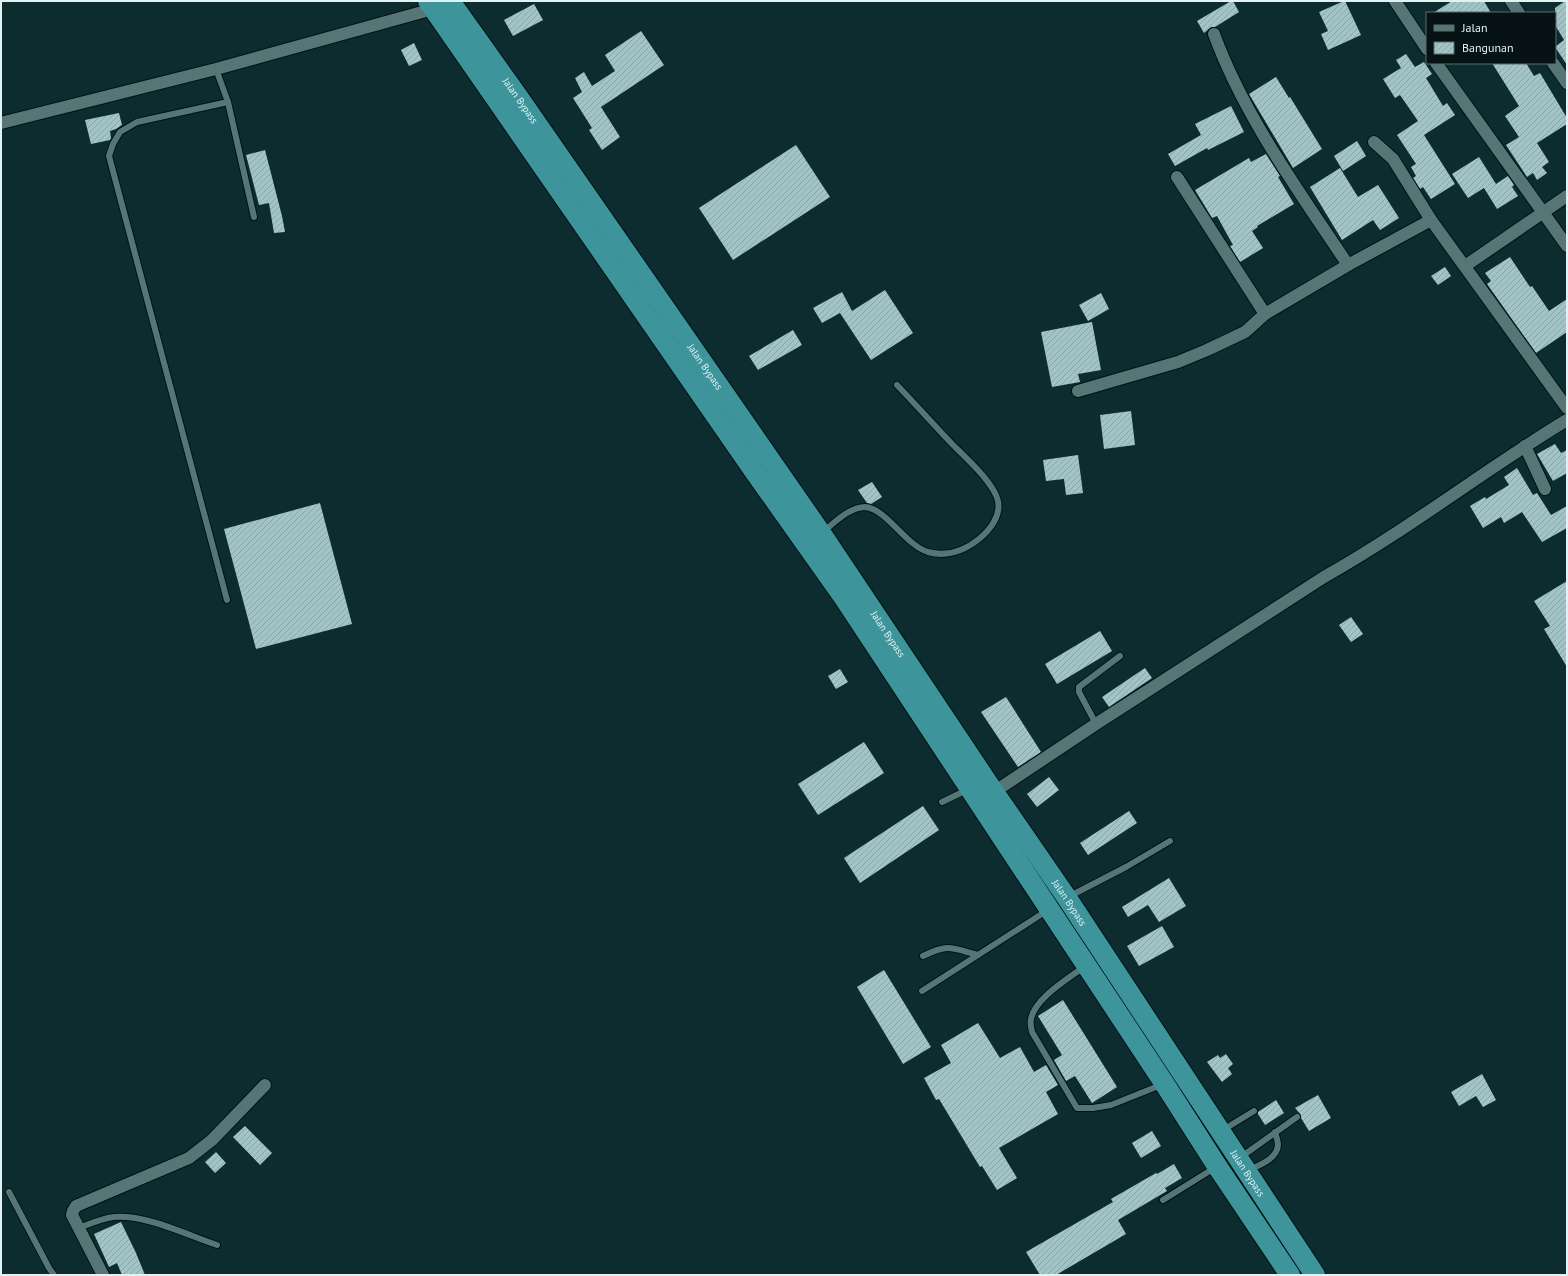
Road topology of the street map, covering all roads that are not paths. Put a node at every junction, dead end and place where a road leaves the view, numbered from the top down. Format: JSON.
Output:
{"nodes":[{"id":1,"x":1396,"y":1,"type":"edge"},
{"id":2,"x":1511,"y":1,"type":"edge"},
{"id":3,"x":444,"y":3,"type":"edge"},
{"id":4,"x":1518,"y":12,"type":"edge"},
{"id":5,"x":1214,"y":34,"type":"dead end"},
{"id":6,"x":1426,"y":47,"type":"edge"},
{"id":7,"x":1437,"y":64,"type":"edge"},
{"id":8,"x":1554,"y":64,"type":"edge"},
{"id":9,"x":216,"y":69,"type":"junction"},
{"id":10,"x":1567,"y":83,"type":"edge"},
{"id":11,"x":228,"y":102,"type":"junction"},
{"id":12,"x":1,"y":123,"type":"edge"},
{"id":13,"x":1374,"y":142,"type":"dead end"},
{"id":14,"x":1177,"y":177,"type":"dead end"},
{"id":15,"x":1567,"y":196,"type":"edge"},
{"id":16,"x":1543,"y":212,"type":"junction"},
{"id":17,"x":254,"y":217,"type":"dead end"},
{"id":18,"x":1431,"y":220,"type":"junction"},
{"id":19,"x":1567,"y":246,"type":"edge"},
{"id":20,"x":1348,"y":265,"type":"junction"},
{"id":21,"x":1465,"y":266,"type":"junction"},
{"id":22,"x":1266,"y":314,"type":"junction"},
{"id":23,"x":897,"y":385,"type":"dead end"},
{"id":24,"x":1078,"y":391,"type":"dead end"},
{"id":25,"x":1567,"y":408,"type":"edge"},
{"id":26,"x":1567,"y":420,"type":"edge"},
{"id":27,"x":1525,"y":446,"type":"junction"},
{"id":28,"x":1545,"y":489,"type":"dead end"},
{"id":29,"x":821,"y":533,"type":"junction"},
{"id":30,"x":228,"y":600,"type":"dead end"},
{"id":31,"x":1120,"y":656,"type":"dead end"},
{"id":32,"x":1096,"y":724,"type":"junction"},
{"id":33,"x":970,"y":789,"type":"junction"},
{"id":34,"x":994,"y":792,"type":"junction"},
{"id":35,"x":942,"y":802,"type":"dead end"},
{"id":36,"x":1170,"y":841,"type":"dead end"},
{"id":37,"x":1067,"y":898,"type":"junction"},
{"id":38,"x":1049,"y":909,"type":"junction"},
{"id":39,"x":978,"y":954,"type":"junction"},
{"id":40,"x":923,"y":956,"type":"dead end"},
{"id":41,"x":1086,"y":965,"type":"junction"},
{"id":42,"x":1124,"y":986,"type":"junction"},
{"id":43,"x":922,"y":991,"type":"dead end"},
{"id":44,"x":1107,"y":998,"type":"junction"},
{"id":45,"x":1164,"y":1084,"type":"junction"},
{"id":46,"x":265,"y":1085,"type":"dead end"},
{"id":47,"x":1254,"y":1111,"type":"dead end"},
{"id":48,"x":1298,"y":1117,"type":"dead end"},
{"id":49,"x":1220,"y":1132,"type":"junction"},
{"id":50,"x":1275,"y":1132,"type":"junction"},
{"id":51,"x":1242,"y":1165,"type":"junction"},
{"id":52,"x":1217,"y":1166,"type":"junction"},
{"id":53,"x":9,"y":1192,"type":"dead end"},
{"id":54,"x":1163,"y":1200,"type":"dead end"},
{"id":55,"x":79,"y":1228,"type":"junction"},
{"id":56,"x":217,"y":1245,"type":"dead end"},
{"id":57,"x":54,"y":1275,"type":"edge"},
{"id":58,"x":104,"y":1275,"type":"edge"},
{"id":59,"x":1290,"y":1275,"type":"edge"},
{"id":60,"x":1315,"y":1275,"type":"edge"}],
"edges":[{"from":1,"to":6,"type":"street"},
{"from":2,"to":4,"type":"street"},
{"from":3,"to":9,"type":"street"},
{"from":3,"to":29,"type":"highway","name":"Jalan Bypass"},
{"from":3,"to":33,"type":"highway","name":"Jalan Bypass"},
{"from":5,"to":20,"type":"street"},
{"from":7,"to":16,"type":"street"},
{"from":8,"to":10,"type":"street"},
{"from":9,"to":11,"type":"lane"},
{"from":9,"to":12,"type":"street"},
{"from":11,"to":17,"type":"lane"},
{"from":11,"to":30,"type":"lane"},
{"from":13,"to":18,"type":"street"},
{"from":14,"to":22,"type":"street"},
{"from":15,"to":16,"type":"street"},
{"from":16,"to":19,"type":"street"},
{"from":16,"to":21,"type":"street"},
{"from":18,"to":20,"type":"street"},
{"from":18,"to":21,"type":"street"},
{"from":20,"to":22,"type":"street"},
{"from":21,"to":25,"type":"street"},
{"from":22,"to":24,"type":"street"},
{"from":23,"to":29,"type":"lane"},
{"from":26,"to":27,"type":"street"},
{"from":27,"to":28,"type":"street"},
{"from":27,"to":32,"type":"street"},
{"from":29,"to":34,"type":"highway","name":"Jalan Bypass"},
{"from":31,"to":32,"type":"lane"},
{"from":32,"to":34,"type":"street"},
{"from":33,"to":35,"type":"lane"},
{"from":33,"to":38,"type":"highway","name":"Jalan Bypass"},
{"from":34,"to":37,"type":"highway","name":"Jalan Bypass"},
{"from":36,"to":37,"type":"lane"},
{"from":37,"to":42,"type":"highway","name":"Jalan Bypass"},
{"from":38,"to":39,"type":"lane"},
{"from":38,"to":41,"type":"highway","name":"Jalan Bypass"},
{"from":39,"to":40,"type":"lane"},
{"from":39,"to":43,"type":"lane"},
{"from":41,"to":44,"type":"highway","name":"Jalan Bypass"},
{"from":41,"to":45,"type":"lane"},
{"from":42,"to":44,"type":"highway"},
{"from":42,"to":49,"type":"highway","name":"Jalan Bypass"},
{"from":44,"to":45,"type":"highway","name":"Jalan Bypass"},
{"from":45,"to":52,"type":"highway","name":"Jalan Bypass"},
{"from":46,"to":55,"type":"street"},
{"from":47,"to":49,"type":"lane"},
{"from":48,"to":50,"type":"lane"},
{"from":49,"to":51,"type":"highway","name":"Jalan Bypass"},
{"from":50,"to":51,"type":"lane"},
{"from":50,"to":51,"type":"lane"},
{"from":51,"to":60,"type":"highway","name":"Jalan Bypass"},
{"from":52,"to":54,"type":"lane"},
{"from":52,"to":59,"type":"highway","name":"Jalan Bypass"},
{"from":53,"to":57,"type":"lane"},
{"from":55,"to":56,"type":"lane"},
{"from":55,"to":58,"type":"street"}]}
